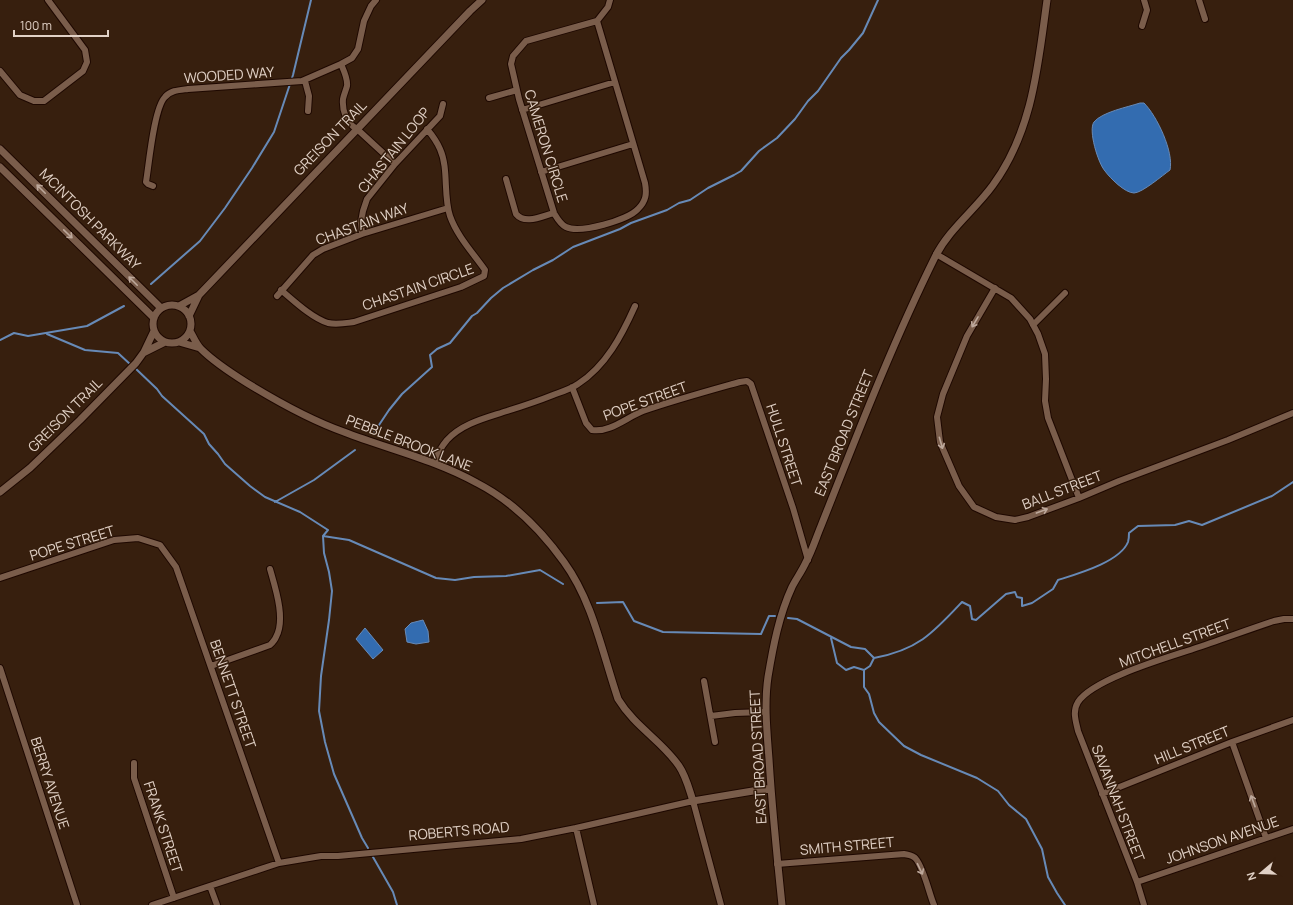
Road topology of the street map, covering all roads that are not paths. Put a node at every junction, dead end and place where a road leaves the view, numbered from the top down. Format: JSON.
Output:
{"nodes":[{"id":1,"x":48,"y":0,"type":"edge"},
{"id":2,"x":376,"y":0,"type":"edge"},
{"id":3,"x":482,"y":0,"type":"edge"},
{"id":4,"x":610,"y":0,"type":"edge"},
{"id":5,"x":1047,"y":0,"type":"edge"},
{"id":6,"x":1144,"y":0,"type":"edge"},
{"id":7,"x":1199,"y":0,"type":"edge"},
{"id":8,"x":1205,"y":19,"type":"dead end"},
{"id":9,"x":597,"y":21,"type":"junction"},
{"id":10,"x":1142,"y":26,"type":"dead end"},
{"id":11,"x":341,"y":64,"type":"junction"},
{"id":12,"x":0,"y":71,"type":"edge"},
{"id":13,"x":305,"y":81,"type":"junction"},
{"id":14,"x":615,"y":82,"type":"junction"},
{"id":15,"x":517,"y":90,"type":"junction"},
{"id":16,"x":489,"y":98,"type":"dead end"},
{"id":17,"x":443,"y":104,"type":"dead end"},
{"id":18,"x":522,"y":110,"type":"junction"},
{"id":19,"x":308,"y":111,"type":"dead end"},
{"id":20,"x":427,"y":128,"type":"junction"},
{"id":21,"x":357,"y":129,"type":"junction"},
{"id":22,"x":634,"y":144,"type":"junction"},
{"id":23,"x":0,"y":149,"type":"edge"},
{"id":24,"x":395,"y":164,"type":"junction"},
{"id":25,"x":0,"y":167,"type":"edge"},
{"id":26,"x":541,"y":172,"type":"junction"},
{"id":27,"x":506,"y":180,"type":"dead end"},
{"id":28,"x":153,"y":186,"type":"dead end"},
{"id":29,"x":448,"y":208,"type":"junction"},
{"id":30,"x":554,"y":213,"type":"junction"},
{"id":31,"x":362,"y":234,"type":"junction"},
{"id":32,"x":936,"y":254,"type":"junction"},
{"id":33,"x":995,"y":288,"type":"junction"},
{"id":34,"x":279,"y":293,"type":"joint"},
{"id":35,"x":1065,"y":293,"type":"dead end"},
{"id":36,"x":199,"y":295,"type":"junction"},
{"id":37,"x":179,"y":306,"type":"junction"},
{"id":38,"x":635,"y":306,"type":"dead end"},
{"id":39,"x":161,"y":308,"type":"junction"},
{"id":40,"x":189,"y":316,"type":"junction"},
{"id":41,"x":154,"y":318,"type":"junction"},
{"id":42,"x":1033,"y":325,"type":"junction"},
{"id":43,"x":154,"y":331,"type":"junction"},
{"id":44,"x":190,"y":331,"type":"junction"},
{"id":45,"x":165,"y":342,"type":"junction"},
{"id":46,"x":179,"y":342,"type":"junction"},
{"id":47,"x":200,"y":348,"type":"junction"},
{"id":48,"x":144,"y":352,"type":"junction"},
{"id":49,"x":751,"y":384,"type":"joint"},
{"id":50,"x":572,"y":387,"type":"junction"},
{"id":51,"x":1293,"y":413,"type":"edge"},
{"id":52,"x":434,"y":463,"type":"junction"},
{"id":53,"x":0,"y":492,"type":"edge"},
{"id":54,"x":1079,"y":498,"type":"junction"},
{"id":55,"x":152,"y":542,"type":"joint"},
{"id":56,"x":808,"y":560,"type":"junction"},
{"id":57,"x":270,"y":569,"type":"dead end"},
{"id":58,"x":0,"y":578,"type":"edge"},
{"id":59,"x":1293,"y":619,"type":"edge"},
{"id":60,"x":211,"y":666,"type":"junction"},
{"id":61,"x":0,"y":668,"type":"edge"},
{"id":62,"x":704,"y":681,"type":"dead end"},
{"id":63,"x":1076,"y":708,"type":"joint"},
{"id":64,"x":766,"y":712,"type":"junction"},
{"id":65,"x":711,"y":716,"type":"junction"},
{"id":66,"x":1293,"y":720,"type":"edge"},
{"id":67,"x":715,"y":742,"type":"dead end"},
{"id":68,"x":1232,"y":742,"type":"junction"},
{"id":69,"x":134,"y":763,"type":"dead end"},
{"id":70,"x":770,"y":788,"type":"junction"},
{"id":71,"x":1102,"y":794,"type":"junction"},
{"id":72,"x":693,"y":801,"type":"junction"},
{"id":73,"x":576,"y":828,"type":"junction"},
{"id":74,"x":1293,"y":829,"type":"edge"},
{"id":75,"x":1266,"y":838,"type":"junction"},
{"id":76,"x":279,"y":864,"type":"junction"},
{"id":77,"x":777,"y":864,"type":"junction"},
{"id":78,"x":1137,"y":882,"type":"junction"},
{"id":79,"x":210,"y":886,"type":"junction"},
{"id":80,"x":174,"y":898,"type":"junction"},
{"id":81,"x":77,"y":905,"type":"edge"},
{"id":82,"x":152,"y":905,"type":"edge"},
{"id":83,"x":217,"y":905,"type":"edge"},
{"id":84,"x":594,"y":905,"type":"edge"},
{"id":85,"x":721,"y":905,"type":"edge"},
{"id":86,"x":782,"y":905,"type":"edge"},
{"id":87,"x":934,"y":905,"type":"edge"},
{"id":88,"x":1144,"y":905,"type":"edge"}],
"edges":[{"from":1,"to":12,"type":"street"},
{"from":2,"to":11,"type":"street","name":"WOODED WAY"},
{"from":3,"to":21,"type":"street","name":"GREISON TRAIL"},
{"from":4,"to":9,"type":"street"},
{"from":5,"to":32,"type":"street","name":"EAST BROAD STREET"},
{"from":6,"to":10,"type":"street"},
{"from":7,"to":8,"type":"street"},
{"from":9,"to":14,"type":"street","name":"CAMERON CIRCLE"},
{"from":9,"to":15,"type":"street","name":"CAMERON CIRCLE"},
{"from":11,"to":13,"type":"street","name":"WOODED WAY"},
{"from":11,"to":21,"type":"street"},
{"from":13,"to":19,"type":"street"},
{"from":13,"to":28,"type":"street","name":"WOODED WAY"},
{"from":14,"to":18,"type":"street"},
{"from":14,"to":22,"type":"street","name":"CAMERON CIRCLE"},
{"from":15,"to":16,"type":"street"},
{"from":15,"to":18,"type":"street","name":"CAMERON CIRCLE"},
{"from":17,"to":20,"type":"street","name":"CHASTAIN LOOP"},
{"from":18,"to":26,"type":"street","name":"CAMERON CIRCLE"},
{"from":20,"to":24,"type":"street","name":"CHASTAIN LOOP"},
{"from":20,"to":29,"type":"street","name":"CHASTAIN CIRCLE"},
{"from":21,"to":24,"type":"street"},
{"from":21,"to":36,"type":"street","name":"GREISON TRAIL"},
{"from":22,"to":26,"type":"street"},
{"from":22,"to":30,"type":"street","name":"CAMERON CIRCLE"},
{"from":39,"to":23,"type":"street","name":"MCINTOSH PARKWAY","one_way":true},
{"from":24,"to":31,"type":"street","name":"CHASTAIN LOOP"},
{"from":25,"to":41,"type":"street","name":"MCINTOSH PARKWAY","one_way":true},
{"from":26,"to":30,"type":"street","name":"CAMERON CIRCLE"},
{"from":27,"to":30,"type":"street"},
{"from":29,"to":31,"type":"street","name":"CHASTAIN WAY"},
{"from":29,"to":34,"type":"street","name":"CHASTAIN CIRCLE"},
{"from":31,"to":34,"type":"street","name":"CHASTAIN WAY"},
{"from":32,"to":33,"type":"street"},
{"from":32,"to":56,"type":"street","name":"EAST BROAD STREET"},
{"from":33,"to":42,"type":"street"},
{"from":33,"to":54,"type":"street","name":"BALL STREET","one_way":true},
{"from":35,"to":42,"type":"street"},
{"from":36,"to":37,"type":"street","name":"GREISON TRAIL"},
{"from":36,"to":40,"type":"street","name":"GREISON TRAIL"},
{"from":37,"to":39,"type":"street"},
{"from":37,"to":40,"type":"street"},
{"from":38,"to":50,"type":"street"},
{"from":39,"to":41,"type":"street"},
{"from":40,"to":44,"type":"street"},
{"from":41,"to":43,"type":"street"},
{"from":42,"to":54,"type":"street"},
{"from":43,"to":45,"type":"street"},
{"from":43,"to":48,"type":"street","name":"GREISON TRAIL"},
{"from":44,"to":46,"type":"street"},
{"from":44,"to":47,"type":"street","name":"PEBBLE BROOK LANE"},
{"from":45,"to":46,"type":"street"},
{"from":45,"to":48,"type":"street","name":"GREISON TRAIL"},
{"from":46,"to":47,"type":"street","name":"PEBBLE BROOK LANE"},
{"from":47,"to":52,"type":"street","name":"PEBBLE BROOK LANE"},
{"from":48,"to":53,"type":"street","name":"GREISON TRAIL"},
{"from":49,"to":50,"type":"street","name":"POPE STREET"},
{"from":49,"to":56,"type":"street","name":"HULL STREET"},
{"from":50,"to":52,"type":"street"},
{"from":51,"to":54,"type":"street","name":"BALL STREET"},
{"from":52,"to":72,"type":"street","name":"PEBBLE BROOK LANE"},
{"from":55,"to":58,"type":"street","name":"POPE STREET"},
{"from":55,"to":60,"type":"street","name":"BENNETT STREET"},
{"from":56,"to":64,"type":"street","name":"EAST BROAD STREET"},
{"from":57,"to":60,"type":"street"},
{"from":59,"to":63,"type":"street","name":"MITCHELL STREET"},
{"from":60,"to":76,"type":"street","name":"BENNETT STREET"},
{"from":61,"to":81,"type":"street","name":"BERRY AVENUE"},
{"from":62,"to":65,"type":"street"},
{"from":63,"to":71,"type":"street","name":"SAVANNAH STREET"},
{"from":64,"to":65,"type":"street"},
{"from":64,"to":70,"type":"street","name":"EAST BROAD STREET"},
{"from":65,"to":67,"type":"street"},
{"from":66,"to":68,"type":"street","name":"HILL STREET"},
{"from":68,"to":71,"type":"street","name":"HILL STREET"},
{"from":75,"to":68,"type":"street","one_way":true},
{"from":69,"to":80,"type":"street","name":"FRANK STREET"},
{"from":70,"to":72,"type":"street","name":"ROBERTS ROAD"},
{"from":70,"to":77,"type":"street","name":"EAST BROAD STREET"},
{"from":71,"to":78,"type":"street","name":"SAVANNAH STREET"},
{"from":72,"to":73,"type":"street","name":"ROBERTS ROAD"},
{"from":72,"to":85,"type":"street"},
{"from":73,"to":76,"type":"street","name":"ROBERTS ROAD"},
{"from":73,"to":84,"type":"street"},
{"from":74,"to":75,"type":"street","name":"JOHNSON AVENUE"},
{"from":75,"to":78,"type":"street","name":"JOHNSON AVENUE"},
{"from":76,"to":79,"type":"street","name":"ROBERTS ROAD"},
{"from":77,"to":86,"type":"street","name":"EAST BROAD STREET"},
{"from":77,"to":87,"type":"street","name":"SMITH STREET","one_way":true},
{"from":78,"to":88,"type":"street","name":"SAVANNAH STREET"},
{"from":79,"to":80,"type":"street","name":"ROBERTS ROAD"},
{"from":79,"to":83,"type":"street"},
{"from":80,"to":82,"type":"street","name":"ROBERTS ROAD"}]}
